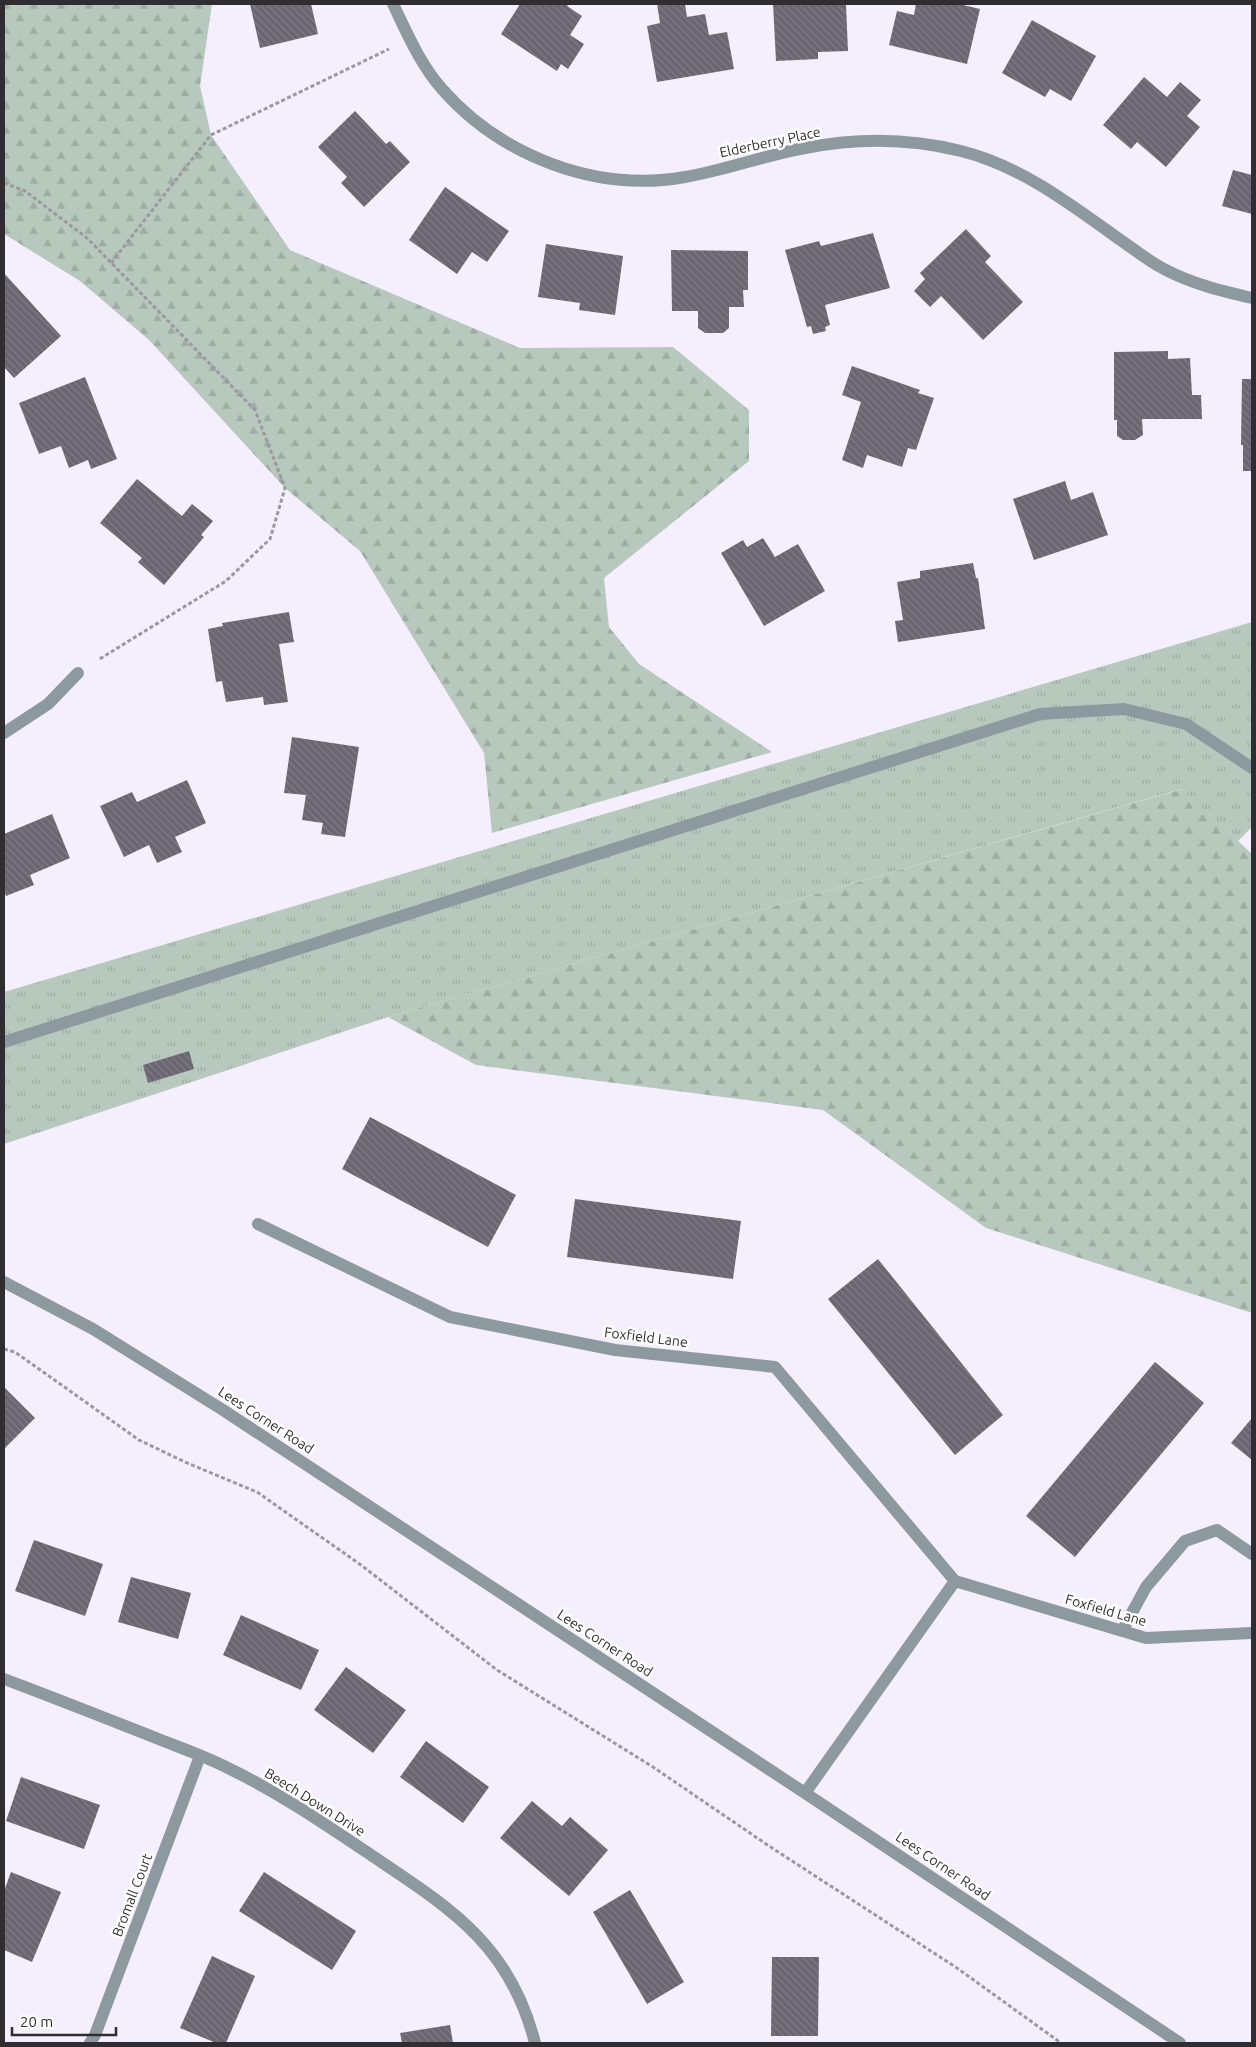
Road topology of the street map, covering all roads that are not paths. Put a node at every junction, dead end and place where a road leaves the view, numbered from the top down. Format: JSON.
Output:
{"nodes":[{"id":1,"x":393,"y":4,"type":"edge"},
{"id":2,"x":1252,"y":298,"type":"edge"},
{"id":3,"x":78,"y":673,"type":"road end"},
{"id":4,"x":4,"y":733,"type":"edge"},
{"id":5,"x":1252,"y":768,"type":"edge"},
{"id":6,"x":4,"y":1042,"type":"edge"},
{"id":7,"x":258,"y":1224,"type":"dead end"},
{"id":8,"x":4,"y":1282,"type":"edge"},
{"id":9,"x":1252,"y":1554,"type":"edge"},
{"id":10,"x":955,"y":1581,"type":"junction"},
{"id":11,"x":1122,"y":1631,"type":"junction"},
{"id":12,"x":1252,"y":1633,"type":"edge"},
{"id":13,"x":4,"y":1680,"type":"edge"},
{"id":14,"x":200,"y":1756,"type":"junction"},
{"id":15,"x":806,"y":1792,"type":"junction"},
{"id":16,"x":90,"y":2043,"type":"edge"},
{"id":17,"x":535,"y":2043,"type":"edge"},
{"id":18,"x":1180,"y":2043,"type":"edge"}],
"edges":[{"from":1,"to":2,"type":"street","name":"Elderberry Place"},
{"from":3,"to":4,"type":"street"},
{"from":5,"to":6,"type":"street"},
{"from":7,"to":10,"type":"street","name":"Foxfield Lane"},
{"from":8,"to":15,"type":"street","name":"Lees Corner Road"},
{"from":9,"to":11,"type":"street"},
{"from":10,"to":11,"type":"street","name":"Foxfield Lane"},
{"from":10,"to":15,"type":"street"},
{"from":11,"to":12,"type":"street","name":"Foxfield Lane"},
{"from":13,"to":14,"type":"street","name":"Beech Down Drive"},
{"from":14,"to":16,"type":"street","name":"Bromall Court"},
{"from":14,"to":17,"type":"street","name":"Beech Down Drive"},
{"from":15,"to":18,"type":"street","name":"Lees Corner Road"}]}
